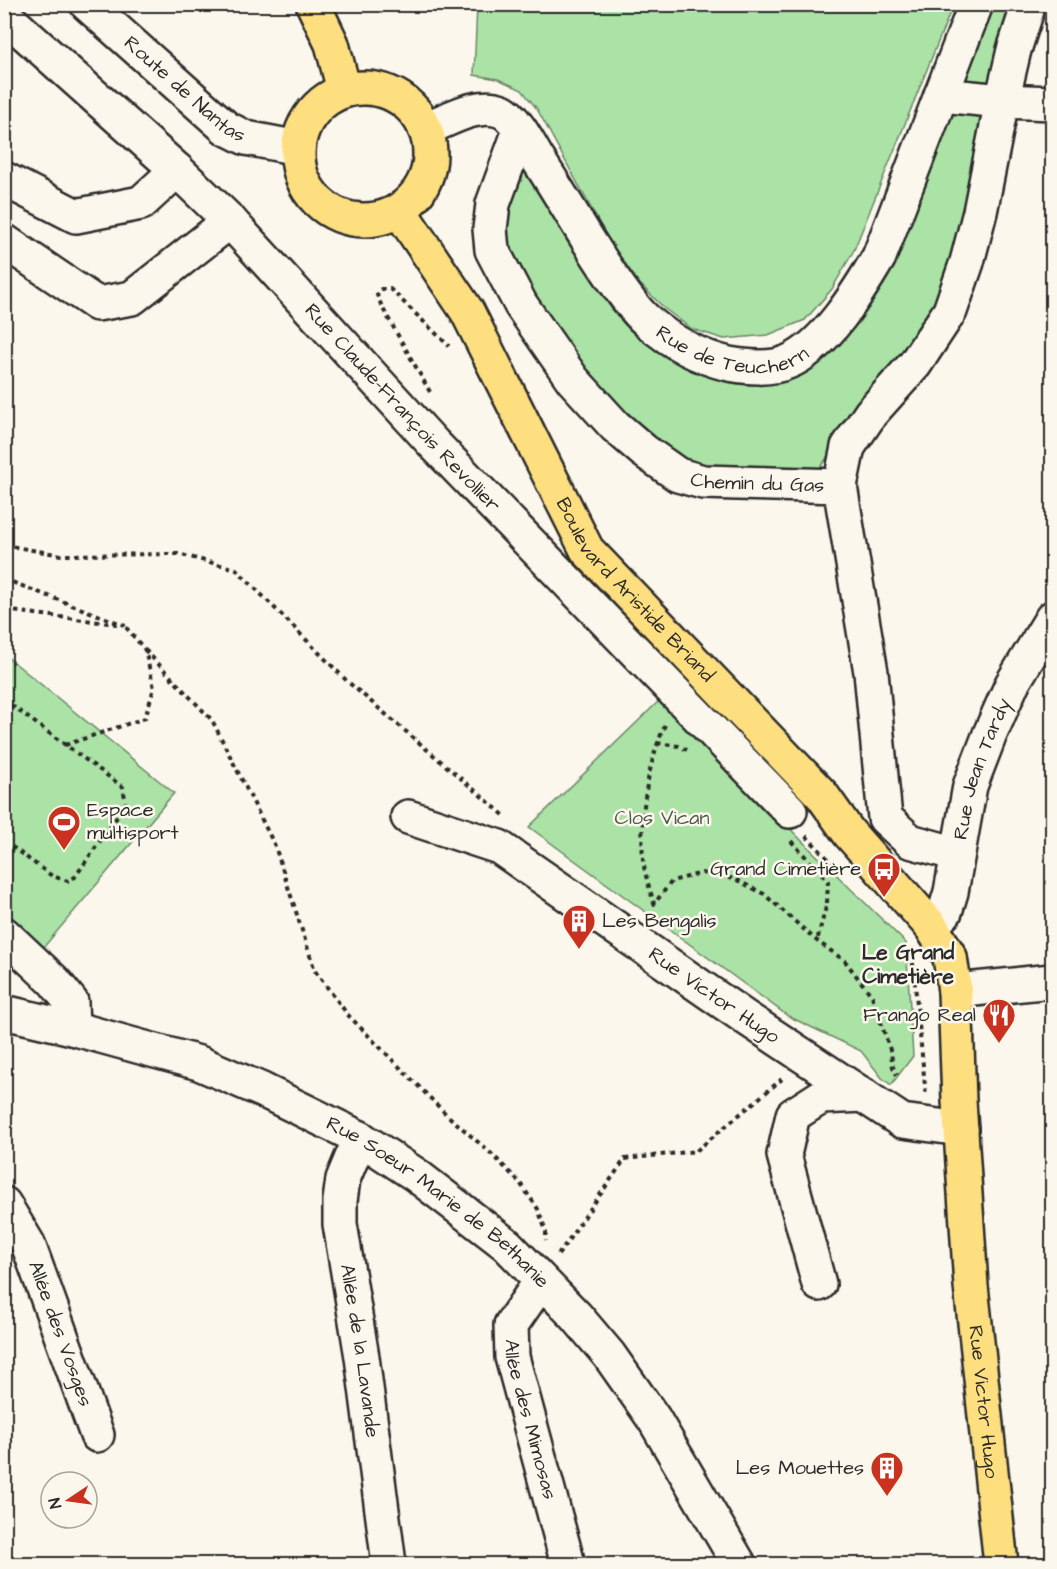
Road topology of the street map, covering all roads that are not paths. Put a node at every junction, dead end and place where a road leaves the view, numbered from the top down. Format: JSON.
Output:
{"nodes":[{"id":1,"x":87,"y":4,"type":"edge"},
{"id":2,"x":313,"y":4,"type":"edge"},
{"id":3,"x":976,"y":4,"type":"edge"},
{"id":4,"x":1029,"y":4,"type":"edge"},
{"id":5,"x":4,"y":15,"type":"edge"},
{"id":6,"x":344,"y":90,"type":"junction"},
{"id":7,"x":941,"y":95,"type":"junction"},
{"id":8,"x":1002,"y":101,"type":"junction"},
{"id":9,"x":1053,"y":104,"type":"edge"},
{"id":10,"x":425,"y":129,"type":"junction"},
{"id":11,"x":520,"y":130,"type":"junction"},
{"id":12,"x":298,"y":148,"type":"junction"},
{"id":13,"x":177,"y":170,"type":"junction"},
{"id":14,"x":4,"y":178,"type":"edge"},
{"id":15,"x":399,"y":210,"type":"junction"},
{"id":16,"x":230,"y":221,"type":"junction"},
{"id":17,"x":4,"y":241,"type":"edge"},
{"id":18,"x":840,"y":486,"type":"junction"},
{"id":19,"x":1053,"y":618,"type":"edge"},
{"id":20,"x":408,"y":817,"type":"dead end"},
{"id":21,"x":797,"y":823,"type":"road end"},
{"id":22,"x":957,"y":854,"type":"junction"},
{"id":23,"x":4,"y":934,"type":"edge"},
{"id":24,"x":922,"y":938,"type":"junction"},
{"id":25,"x":1053,"y":981,"type":"edge"},
{"id":26,"x":955,"y":992,"type":"junction"},
{"id":27,"x":4,"y":1012,"type":"edge"},
{"id":28,"x":72,"y":1028,"type":"junction"},
{"id":29,"x":863,"y":1095,"type":"junction"},
{"id":30,"x":961,"y":1129,"type":"junction"},
{"id":31,"x":360,"y":1138,"type":"junction"},
{"id":32,"x":4,"y":1204,"type":"edge"},
{"id":33,"x":541,"y":1281,"type":"junction"},
{"id":34,"x":819,"y":1284,"type":"dead end"},
{"id":35,"x":97,"y":1435,"type":"dead end"},
{"id":36,"x":389,"y":1564,"type":"edge"},
{"id":37,"x":568,"y":1564,"type":"edge"},
{"id":38,"x":739,"y":1564,"type":"edge"},
{"id":39,"x":1001,"y":1564,"type":"edge"}],
"edges":[{"from":1,"to":12,"type":"street","name":"Route de Nantas"},
{"from":2,"to":6,"type":"main road"},
{"from":3,"to":7,"type":"street","name":"Rue de Teuchern"},
{"from":4,"to":8,"type":"street"},
{"from":5,"to":13,"type":"street","name":"Rue Claude-François Revollier"},
{"from":6,"to":10,"type":"main road"},
{"from":6,"to":12,"type":"main road"},
{"from":7,"to":8,"type":"street"},
{"from":7,"to":11,"type":"street","name":"Rue de Teuchern"},
{"from":8,"to":9,"type":"street"},
{"from":8,"to":18,"type":"street"},
{"from":10,"to":11,"type":"street","name":"Rue de Teuchern"},
{"from":10,"to":15,"type":"main road"},
{"from":11,"to":18,"type":"street","name":"Chemin du Gas"},
{"from":12,"to":15,"type":"main road"},
{"from":13,"to":14,"type":"street"},
{"from":13,"to":16,"type":"street","name":"Rue Claude-François Revollier"},
{"from":15,"to":24,"type":"main road","name":"Boulevard Aristide Briand"},
{"from":16,"to":17,"type":"street"},
{"from":16,"to":21,"type":"street","name":"Rue Claude-François Revollier"},
{"from":18,"to":22,"type":"street","name":"Chemin du Gas"},
{"from":19,"to":22,"type":"street","name":"Rue Jean Tardy"},
{"from":20,"to":29,"type":"street","name":"Rue Victor Hugo"},
{"from":22,"to":24,"type":"street","name":"Rue Jean Tardy"},
{"from":23,"to":28,"type":"street"},
{"from":24,"to":26,"type":"main road","name":"Rue Victor Hugo"},
{"from":25,"to":26,"type":"street"},
{"from":26,"to":30,"type":"main road","name":"Rue Victor Hugo"},
{"from":27,"to":28,"type":"street","name":"Rue Soeur Marie de Bethanie"},
{"from":28,"to":31,"type":"street","name":"Rue Soeur Marie de Bethanie"},
{"from":29,"to":30,"type":"street","name":"Rue Victor Hugo"},
{"from":29,"to":34,"type":"street"},
{"from":30,"to":39,"type":"main road","name":"Rue Victor Hugo"},
{"from":31,"to":33,"type":"street","name":"Rue Soeur Marie de Bethanie"},
{"from":31,"to":36,"type":"street","name":"Allée de la Lavande"},
{"from":32,"to":35,"type":"street","name":"Allée des Vosges"},
{"from":33,"to":37,"type":"street","name":"Allée des Mimosas"},
{"from":33,"to":38,"type":"street","name":"Rue Soeur Marie de Bethanie"}]}
